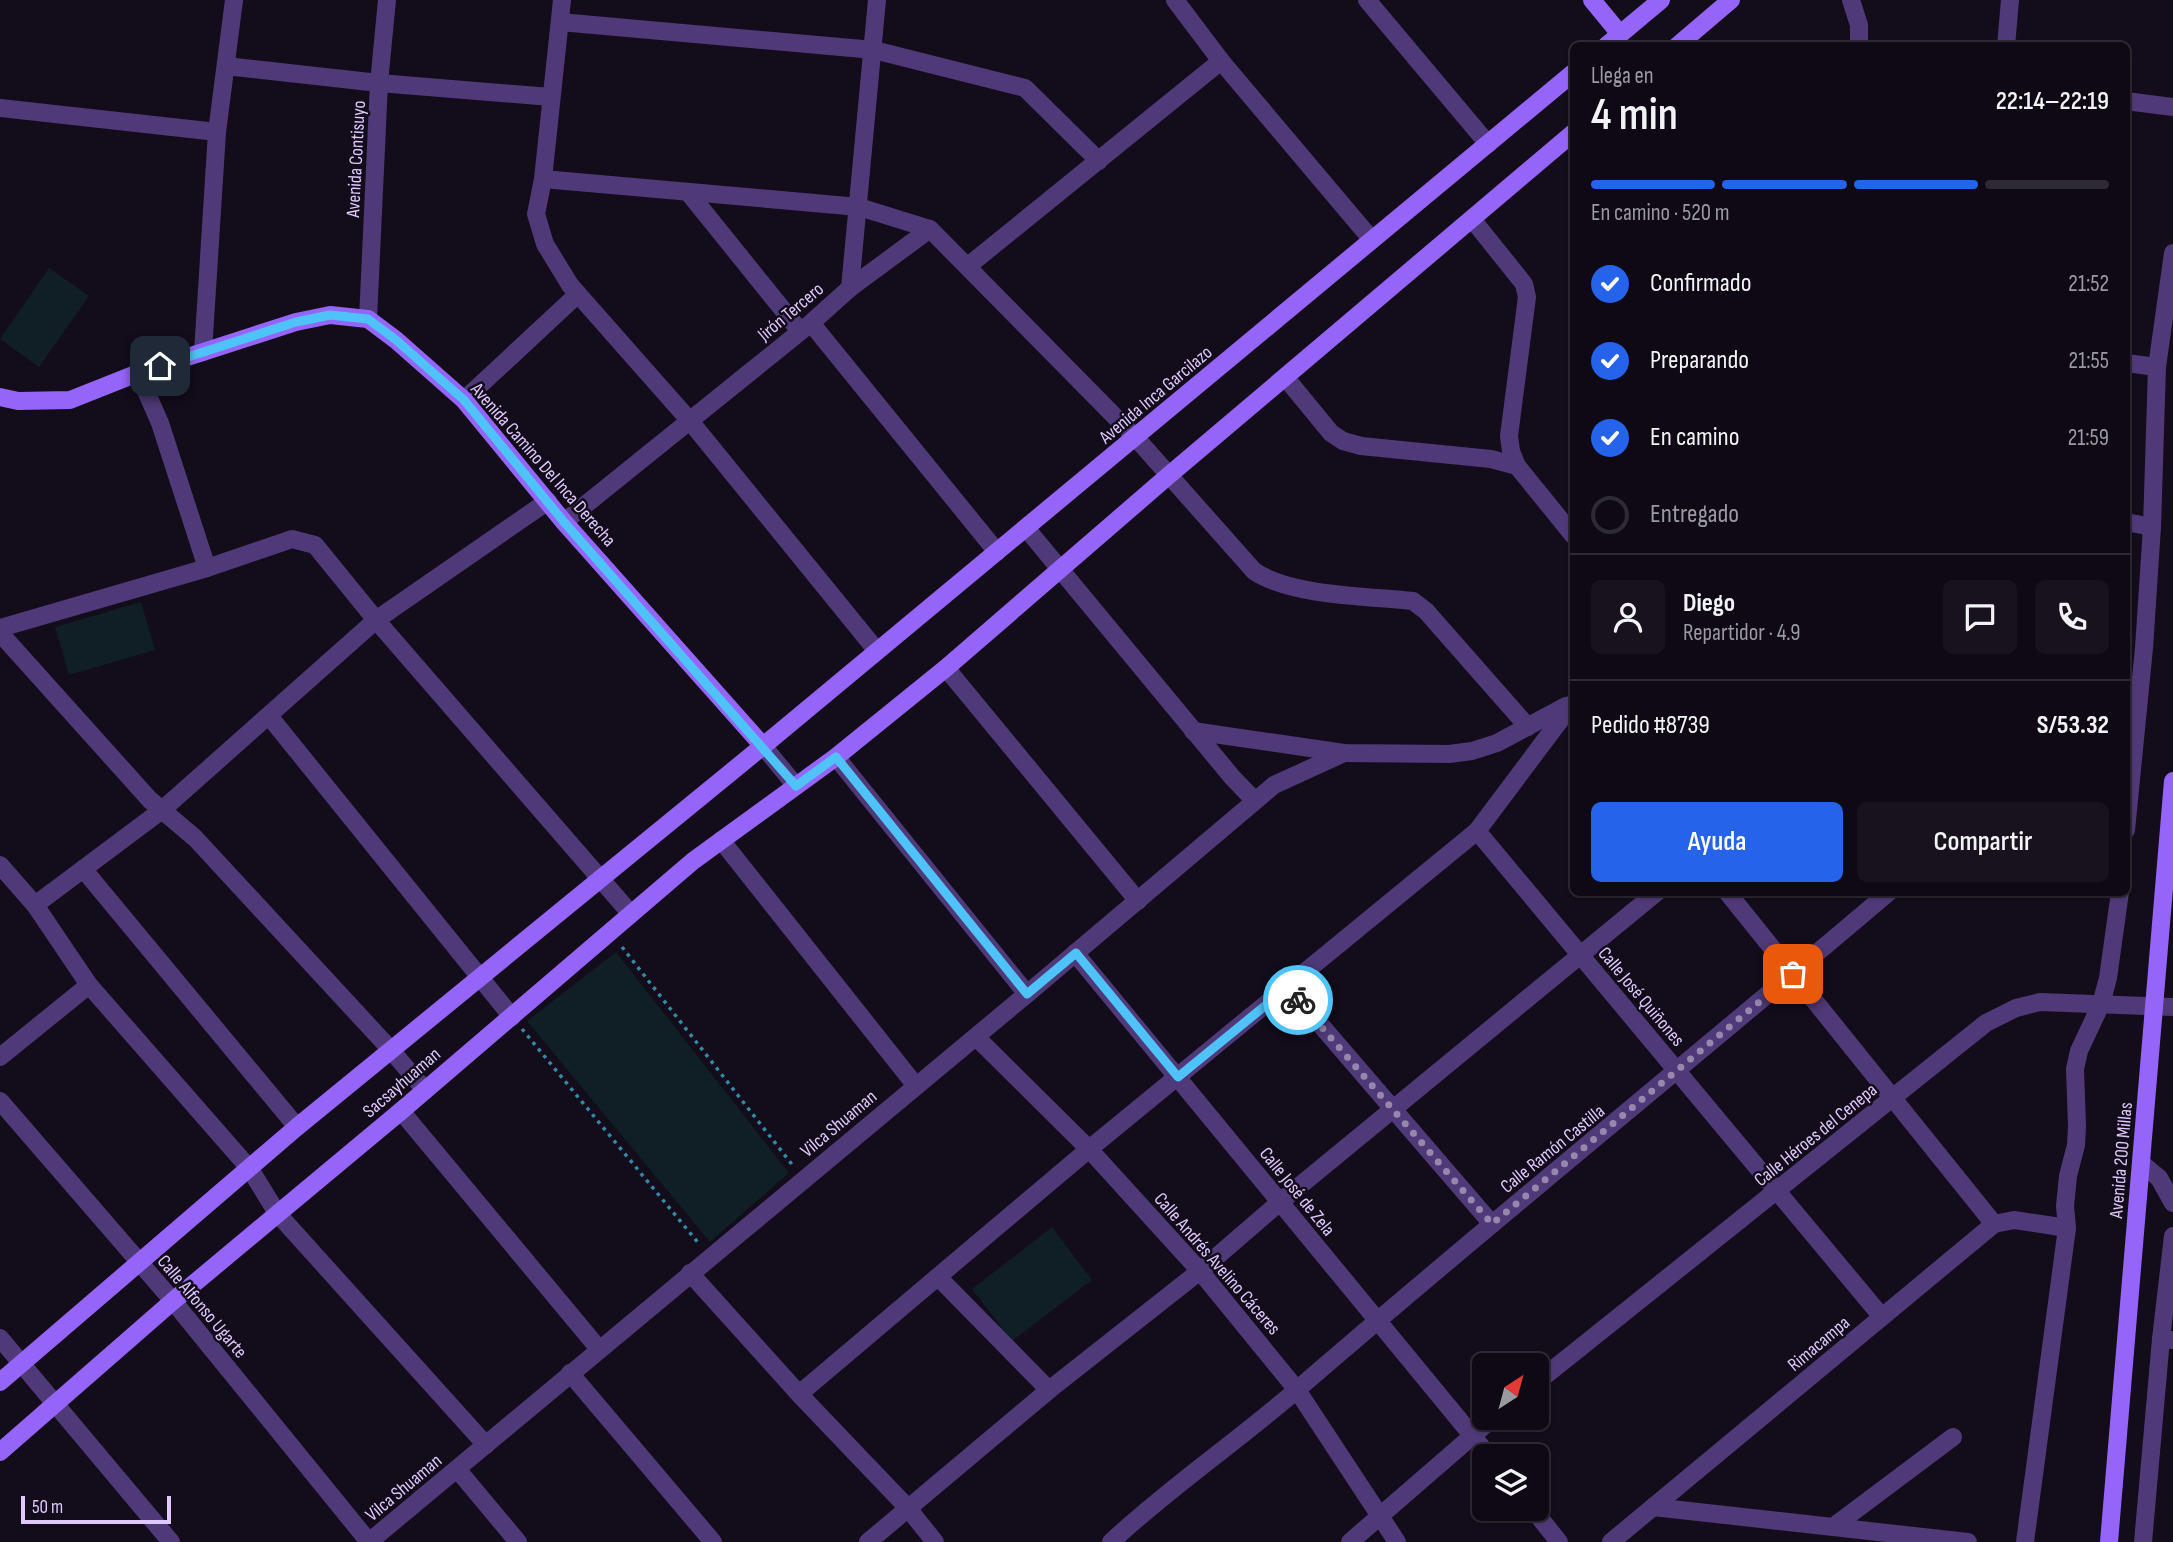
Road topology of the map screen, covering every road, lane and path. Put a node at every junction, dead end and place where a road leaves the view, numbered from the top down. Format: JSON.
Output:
{"nodes":[{"id":1,"x":234,"y":0,"type":"edge"},
{"id":2,"x":387,"y":0,"type":"edge"},
{"id":3,"x":562,"y":0,"type":"edge"},
{"id":4,"x":877,"y":0,"type":"edge"},
{"id":5,"x":1175,"y":0,"type":"edge"},
{"id":6,"x":1367,"y":0,"type":"edge"},
{"id":7,"x":1592,"y":0,"type":"edge"},
{"id":8,"x":1731,"y":0,"type":"edge"},
{"id":9,"x":1851,"y":0,"type":"edge"},
{"id":10,"x":2010,"y":0,"type":"edge"},
{"id":11,"x":1649,"y":4,"type":"edge"},
{"id":12,"x":560,"y":22,"type":"junction"},
{"id":13,"x":1620,"y":34,"type":"junction"},
{"id":14,"x":1611,"y":42,"type":"edge"},
{"id":15,"x":1682,"y":42,"type":"edge"},
{"id":16,"x":1859,"y":42,"type":"edge"},
{"id":17,"x":2006,"y":42,"type":"edge"},
{"id":18,"x":874,"y":50,"type":"junction"},
{"id":19,"x":1221,"y":61,"type":"junction"},
{"id":20,"x":226,"y":66,"type":"junction"},
{"id":21,"x":1570,"y":76,"type":"edge"},
{"id":22,"x":379,"y":83,"type":"junction"},
{"id":23,"x":551,"y":97,"type":"junction"},
{"id":24,"x":2130,"y":102,"type":"edge"},
{"id":25,"x":0,"y":107,"type":"edge"},
{"id":26,"x":2173,"y":107,"type":"edge"},
{"id":27,"x":217,"y":132,"type":"junction"},
{"id":28,"x":1570,"y":136,"type":"edge"},
{"id":29,"x":1488,"y":144,"type":"junction"},
{"id":30,"x":1099,"y":161,"type":"junction"},
{"id":31,"x":543,"y":179,"type":"junction"},
{"id":32,"x":688,"y":192,"type":"junction"},
{"id":33,"x":859,"y":207,"type":"junction"},
{"id":34,"x":1472,"y":219,"type":"junction"},
{"id":35,"x":930,"y":229,"type":"junction"},
{"id":36,"x":1372,"y":240,"type":"junction"},
{"id":37,"x":2173,"y":253,"type":"edge"},
{"id":38,"x":968,"y":266,"type":"junction"},
{"id":39,"x":850,"y":288,"type":"junction"},
{"id":40,"x":578,"y":294,"type":"junction"},
{"id":41,"x":368,"y":319,"type":"junction"},
{"id":42,"x":806,"y":327,"type":"junction"},
{"id":43,"x":203,"y":352,"type":"junction"},
{"id":44,"x":2130,"y":363,"type":"edge"},
{"id":45,"x":2157,"y":366,"type":"junction"},
{"id":46,"x":138,"y":373,"type":"junction"},
{"id":47,"x":1285,"y":377,"type":"junction"},
{"id":48,"x":0,"y":397,"type":"edge"},
{"id":49,"x":464,"y":400,"type":"junction"},
{"id":50,"x":690,"y":421,"type":"junction"},
{"id":51,"x":1136,"y":438,"type":"junction"},
{"id":52,"x":1517,"y":466,"type":"junction"},
{"id":53,"x":1168,"y":476,"type":"junction"},
{"id":54,"x":548,"y":501,"type":"junction"},
{"id":55,"x":564,"y":522,"type":"junction"},
{"id":56,"x":2130,"y":523,"type":"edge"},
{"id":57,"x":2152,"y":527,"type":"junction"},
{"id":58,"x":1026,"y":528,"type":"junction"},
{"id":59,"x":1570,"y":531,"type":"edge"},
{"id":60,"x":997,"y":552,"type":"junction"},
{"id":61,"x":207,"y":569,"type":"junction"},
{"id":62,"x":1061,"y":571,"type":"junction"},
{"id":63,"x":376,"y":620,"type":"junction"},
{"id":64,"x":0,"y":631,"type":"edge"},
{"id":65,"x":877,"y":651,"type":"junction"},
{"id":66,"x":946,"y":668,"type":"junction"},
{"id":67,"x":1570,"y":704,"type":"edge"},
{"id":68,"x":1570,"y":706,"type":"edge"},
{"id":69,"x":269,"y":716,"type":"junction"},
{"id":70,"x":1528,"y":727,"type":"junction"},
{"id":71,"x":1193,"y":731,"type":"junction"},
{"id":72,"x":763,"y":746,"type":"junction"},
{"id":73,"x":1344,"y":753,"type":"junction"},
{"id":74,"x":836,"y":757,"type":"junction"},
{"id":75,"x":2130,"y":770,"type":"edge"},
{"id":76,"x":2173,"y":780,"type":"edge"},
{"id":77,"x":796,"y":786,"type":"junction"},
{"id":78,"x":1255,"y":801,"type":"junction"},
{"id":79,"x":162,"y":810,"type":"junction"},
{"id":80,"x":1477,"y":831,"type":"junction"},
{"id":81,"x":720,"y":839,"type":"junction"},
{"id":82,"x":0,"y":865,"type":"edge"},
{"id":83,"x":84,"y":870,"type":"junction"},
{"id":84,"x":600,"y":880,"type":"junction"},
{"id":85,"x":1652,"y":896,"type":"edge"},
{"id":86,"x":1730,"y":896,"type":"edge"},
{"id":87,"x":1884,"y":896,"type":"edge"},
{"id":88,"x":2120,"y":896,"type":"edge"},
{"id":89,"x":1138,"y":901,"type":"junction"},
{"id":90,"x":35,"y":905,"type":"junction"},
{"id":91,"x":631,"y":914,"type":"junction"},
{"id":92,"x":610,"y":932,"type":"junction"},
{"id":93,"x":1076,"y":953,"type":"junction"},
{"id":94,"x":1581,"y":954,"type":"junction"},
{"id":95,"x":1793,"y":974,"type":"junction"},
{"id":96,"x":480,"y":978,"type":"junction"},
{"id":97,"x":89,"y":985,"type":"junction"},
{"id":98,"x":1288,"y":987,"type":"junction"},
{"id":99,"x":1027,"y":994,"type":"junction"},
{"id":100,"x":2101,"y":1004,"type":"junction"},
{"id":101,"x":2153,"y":1006,"type":"junction"},
{"id":102,"x":2173,"y":1007,"type":"edge"},
{"id":103,"x":512,"y":1017,"type":"junction"},
{"id":104,"x":976,"y":1037,"type":"junction"},
{"id":105,"x":391,"y":1050,"type":"junction"},
{"id":106,"x":0,"y":1058,"type":"edge"},
{"id":107,"x":1678,"y":1071,"type":"junction"},
{"id":108,"x":1178,"y":1077,"type":"junction"},
{"id":109,"x":916,"y":1086,"type":"junction"},
{"id":110,"x":424,"y":1089,"type":"junction"},
{"id":111,"x":1893,"y":1098,"type":"junction"},
{"id":112,"x":0,"y":1101,"type":"edge"},
{"id":113,"x":1392,"y":1109,"type":"junction"},
{"id":114,"x":401,"y":1111,"type":"junction"},
{"id":115,"x":297,"y":1127,"type":"junction"},
{"id":116,"x":1089,"y":1149,"type":"junction"},
{"id":117,"x":2141,"y":1163,"type":"junction"},
{"id":118,"x":250,"y":1169,"type":"junction"},
{"id":119,"x":804,"y":1180,"type":"junction"},
{"id":120,"x":1777,"y":1191,"type":"junction"},
{"id":121,"x":1280,"y":1202,"type":"junction"},
{"id":122,"x":2173,"y":1203,"type":"edge"},
{"id":123,"x":277,"y":1213,"type":"junction"},
{"id":124,"x":1492,"y":1224,"type":"junction"},
{"id":125,"x":1994,"y":1224,"type":"junction"},
{"id":126,"x":2067,"y":1228,"type":"junction"},
{"id":127,"x":2173,"y":1236,"type":"edge"},
{"id":128,"x":710,"y":1257,"type":"junction"},
{"id":129,"x":140,"y":1263,"type":"junction"},
{"id":130,"x":1200,"y":1271,"type":"junction"},
{"id":131,"x":690,"y":1273,"type":"junction"},
{"id":132,"x":939,"y":1278,"type":"junction"},
{"id":133,"x":173,"y":1301,"type":"junction"},
{"id":134,"x":1882,"y":1317,"type":"junction"},
{"id":135,"x":1377,"y":1319,"type":"junction"},
{"id":136,"x":0,"y":1338,"type":"edge"},
{"id":137,"x":2167,"y":1339,"type":"edge"},
{"id":138,"x":599,"y":1349,"type":"junction"},
{"id":139,"x":22,"y":1363,"type":"junction"},
{"id":140,"x":570,"y":1373,"type":"junction"},
{"id":141,"x":1549,"y":1373,"type":"edge"},
{"id":142,"x":0,"y":1382,"type":"edge"},
{"id":143,"x":1049,"y":1390,"type":"junction"},
{"id":144,"x":1297,"y":1390,"type":"junction"},
{"id":145,"x":799,"y":1394,"type":"junction"},
{"id":146,"x":57,"y":1404,"type":"junction"},
{"id":147,"x":1477,"y":1430,"type":"edge"},
{"id":148,"x":1471,"y":1435,"type":"junction"},
{"id":149,"x":1953,"y":1437,"type":"dead end"},
{"id":150,"x":1479,"y":1444,"type":"edge"},
{"id":151,"x":486,"y":1445,"type":"junction"},
{"id":152,"x":0,"y":1452,"type":"edge"},
{"id":153,"x":457,"y":1469,"type":"junction"},
{"id":154,"x":907,"y":1507,"type":"junction"},
{"id":155,"x":1653,"y":1507,"type":"junction"},
{"id":156,"x":1379,"y":1517,"type":"junction"},
{"id":157,"x":1542,"y":1521,"type":"edge"},
{"id":158,"x":1833,"y":1527,"type":"junction"},
{"id":159,"x":171,"y":1542,"type":"edge"},
{"id":160,"x":369,"y":1542,"type":"edge"},
{"id":161,"x":518,"y":1542,"type":"edge"},
{"id":162,"x":713,"y":1542,"type":"edge"},
{"id":163,"x":868,"y":1542,"type":"edge"},
{"id":164,"x":935,"y":1542,"type":"edge"},
{"id":165,"x":1111,"y":1542,"type":"edge"},
{"id":166,"x":1350,"y":1542,"type":"edge"},
{"id":167,"x":1397,"y":1542,"type":"edge"},
{"id":168,"x":1559,"y":1542,"type":"edge"},
{"id":169,"x":1611,"y":1542,"type":"edge"},
{"id":170,"x":1968,"y":1542,"type":"edge"},
{"id":171,"x":2025,"y":1542,"type":"edge"},
{"id":172,"x":2109,"y":1542,"type":"edge"},
{"id":173,"x":2143,"y":1542,"type":"edge"}],
"edges":[{"from":1,"to":20,"type":"street"},
{"from":2,"to":22,"type":"street","name":"Avenida Contisuyo"},
{"from":3,"to":12,"type":"street"},
{"from":4,"to":18,"type":"street","name":"Jirón Tercero"},
{"from":5,"to":19,"type":"street"},
{"from":6,"to":29,"type":"street"},
{"from":7,"to":13,"type":"main road"},
{"from":8,"to":15,"type":"main road"},
{"from":9,"to":16,"type":"street"},
{"from":10,"to":17,"type":"street"},
{"from":11,"to":13,"type":"main road"},
{"from":12,"to":18,"type":"street"},
{"from":12,"to":23,"type":"street"},
{"from":13,"to":14,"type":"main road"},
{"from":18,"to":30,"type":"street"},
{"from":18,"to":33,"type":"street","name":"Jirón Tercero"},
{"from":19,"to":30,"type":"street"},
{"from":19,"to":36,"type":"street"},
{"from":20,"to":22,"type":"street"},
{"from":20,"to":27,"type":"street"},
{"from":21,"to":29,"type":"main road","name":"Avenida Inca Garcilazo"},
{"from":22,"to":23,"type":"street"},
{"from":22,"to":41,"type":"street","name":"Avenida Contisuyo"},
{"from":23,"to":31,"type":"street"},
{"from":24,"to":26,"type":"street"},
{"from":25,"to":27,"type":"street"},
{"from":27,"to":43,"type":"street"},
{"from":28,"to":34,"type":"main road"},
{"from":29,"to":36,"type":"main road","name":"Avenida Inca Garcilazo"},
{"from":30,"to":38,"type":"street"},
{"from":31,"to":32,"type":"street"},
{"from":31,"to":40,"type":"street"},
{"from":32,"to":33,"type":"street"},
{"from":32,"to":42,"type":"street"},
{"from":33,"to":35,"type":"street"},
{"from":33,"to":39,"type":"street","name":"Jirón Tercero"},
{"from":34,"to":47,"type":"main road"},
{"from":34,"to":52,"type":"street"},
{"from":35,"to":38,"type":"street"},
{"from":35,"to":39,"type":"street"},
{"from":36,"to":51,"type":"main road","name":"Avenida Inca Garcilazo"},
{"from":37,"to":45,"type":"street"},
{"from":38,"to":51,"type":"street"},
{"from":39,"to":42,"type":"street","name":"Jirón Tercero"},
{"from":40,"to":49,"type":"street"},
{"from":40,"to":50,"type":"street"},
{"from":41,"to":43,"type":"main road"},
{"from":41,"to":49,"type":"main road","name":"Avenida Camino Del Inca Derecha"},
{"from":42,"to":50,"type":"street","name":"Jirón Tercero"},
{"from":42,"to":60,"type":"street"},
{"from":43,"to":46,"type":"main road"},
{"from":44,"to":45,"type":"street"},
{"from":45,"to":57,"type":"street"},
{"from":46,"to":48,"type":"main road"},
{"from":46,"to":61,"type":"street"},
{"from":47,"to":52,"type":"street"},
{"from":47,"to":53,"type":"main road"},
{"from":49,"to":54,"type":"main road","name":"Avenida Camino Del Inca Derecha"},
{"from":50,"to":55,"type":"street","name":"Jirón Tercero"},
{"from":50,"to":65,"type":"street"},
{"from":51,"to":53,"type":"street"},
{"from":51,"to":58,"type":"main road","name":"Avenida Inca Garcilazo"},
{"from":52,"to":59,"type":"street"},
{"from":53,"to":62,"type":"main road"},
{"from":53,"to":70,"type":"street"},
{"from":54,"to":55,"type":"main road","name":"Avenida Camino Del Inca Derecha"},
{"from":54,"to":63,"type":"street"},
{"from":55,"to":72,"type":"main road","name":"Avenida Camino Del Inca Derecha"},
{"from":56,"to":57,"type":"street"},
{"from":57,"to":75,"type":"street"},
{"from":58,"to":60,"type":"main road","name":"Avenida Inca Garcilazo"},
{"from":58,"to":62,"type":"street"},
{"from":60,"to":65,"type":"main road","name":"Avenida Inca Garcilazo"},
{"from":61,"to":63,"type":"street"},
{"from":61,"to":64,"type":"street"},
{"from":62,"to":66,"type":"main road"},
{"from":62,"to":71,"type":"street"},
{"from":63,"to":69,"type":"street"},
{"from":63,"to":84,"type":"street"},
{"from":64,"to":79,"type":"street"},
{"from":65,"to":72,"type":"main road","name":"Avenida Inca Garcilazo"},
{"from":66,"to":74,"type":"main road"},
{"from":66,"to":89,"type":"street"},
{"from":67,"to":70,"type":"street"},
{"from":68,"to":80,"type":"street"},
{"from":69,"to":79,"type":"street"},
{"from":69,"to":96,"type":"street"},
{"from":70,"to":73,"type":"street"},
{"from":71,"to":73,"type":"street"},
{"from":71,"to":78,"type":"street"},
{"from":72,"to":77,"type":"street"},
{"from":72,"to":84,"type":"main road","name":"Avenida Inca Garcilazo"},
{"from":73,"to":78,"type":"street","name":"Vilca Shuaman"},
{"from":74,"to":77,"type":"main road"},
{"from":74,"to":99,"type":"street"},
{"from":76,"to":101,"type":"main road","name":"Avenida 200 Millas"},
{"from":77,"to":81,"type":"main road","name":"Sacsayhuaman"},
{"from":78,"to":89,"type":"street","name":"Vilca Shuaman"},
{"from":79,"to":83,"type":"street"},
{"from":79,"to":105,"type":"street"},
{"from":80,"to":94,"type":"street","name":"Calle José Quiñones"},
{"from":80,"to":98,"type":"street"},
{"from":81,"to":91,"type":"main road","name":"Sacsayhuaman"},
{"from":81,"to":109,"type":"street"},
{"from":82,"to":90,"type":"street"},
{"from":83,"to":90,"type":"street"},
{"from":83,"to":115,"type":"street"},
{"from":84,"to":91,"type":"street"},
{"from":84,"to":96,"type":"main road","name":"Avenida Inca Garcilazo"},
{"from":85,"to":94,"type":"street"},
{"from":86,"to":95,"type":"street"},
{"from":87,"to":95,"type":"street","name":"Calle Ramón Castilla"},
{"from":88,"to":100,"type":"street"},
{"from":89,"to":93,"type":"street","name":"Vilca Shuaman"},
{"from":90,"to":97,"type":"street"},
{"from":91,"to":92,"type":"main road","name":"Sacsayhuaman"},
{"from":92,"to":103,"type":"main road","name":"Sacsayhuaman"},
{"from":92,"to":119,"type":"path"},
{"from":93,"to":99,"type":"street","name":"Vilca Shuaman"},
{"from":93,"to":108,"type":"street","name":"Calle José de Zela"},
{"from":94,"to":107,"type":"street","name":"Calle José Quiñones"},
{"from":94,"to":113,"type":"street"},
{"from":95,"to":107,"type":"street","name":"Calle Ramón Castilla"},
{"from":95,"to":111,"type":"street"},
{"from":96,"to":103,"type":"street"},
{"from":96,"to":105,"type":"main road","name":"Avenida Inca Garcilazo"},
{"from":97,"to":106,"type":"street"},
{"from":97,"to":118,"type":"street"},
{"from":98,"to":108,"type":"street"},
{"from":98,"to":113,"type":"street"},
{"from":99,"to":104,"type":"street","name":"Vilca Shuaman"},
{"from":100,"to":101,"type":"street","name":"Calle Héroes del Cenepa"},
{"from":100,"to":111,"type":"street","name":"Calle Héroes del Cenepa"},
{"from":100,"to":126,"type":"street"},
{"from":101,"to":102,"type":"street","name":"Calle Héroes del Cenepa"},
{"from":101,"to":117,"type":"main road","name":"Avenida 200 Millas"},
{"from":103,"to":110,"type":"main road","name":"Sacsayhuaman"},
{"from":103,"to":128,"type":"path"},
{"from":104,"to":109,"type":"street","name":"Vilca Shuaman"},
{"from":104,"to":116,"type":"street","name":"Calle Andrés Avelino Cáceres"},
{"from":105,"to":110,"type":"street"},
{"from":105,"to":115,"type":"main road","name":"Avenida Inca Garcilazo"},
{"from":107,"to":120,"type":"street","name":"Calle José Quiñones"},
{"from":107,"to":124,"type":"street","name":"Calle Ramón Castilla"},
{"from":108,"to":116,"type":"street"},
{"from":108,"to":121,"type":"street","name":"Calle José de Zela"},
{"from":109,"to":119,"type":"street","name":"Vilca Shuaman"},
{"from":110,"to":114,"type":"main road","name":"Sacsayhuaman"},
{"from":111,"to":120,"type":"street","name":"Calle Héroes del Cenepa"},
{"from":111,"to":125,"type":"street"},
{"from":112,"to":129,"type":"street","name":"Calle Alfonso Ugarte"},
{"from":113,"to":121,"type":"street"},
{"from":113,"to":124,"type":"street"},
{"from":114,"to":123,"type":"main road","name":"Sacsayhuaman"},
{"from":114,"to":138,"type":"street"},
{"from":115,"to":118,"type":"main road","name":"Avenida Inca Garcilazo"},
{"from":116,"to":130,"type":"street","name":"Calle Andrés Avelino Cáceres"},
{"from":116,"to":132,"type":"street"},
{"from":117,"to":122,"type":"street"},
{"from":117,"to":172,"type":"main road","name":"Avenida 200 Millas"},
{"from":118,"to":123,"type":"street"},
{"from":118,"to":129,"type":"main road","name":"Avenida Inca Garcilazo"},
{"from":119,"to":128,"type":"street","name":"Vilca Shuaman"},
{"from":120,"to":134,"type":"street","name":"Calle José Quiñones"},
{"from":120,"to":141,"type":"street","name":"Calle Héroes del Cenepa"},
{"from":121,"to":130,"type":"street"},
{"from":121,"to":135,"type":"street","name":"Calle José de Zela"},
{"from":123,"to":133,"type":"main road","name":"Sacsayhuaman"},
{"from":123,"to":151,"type":"street"},
{"from":124,"to":135,"type":"street","name":"Calle Ramón Castilla"},
{"from":125,"to":126,"type":"street"},
{"from":125,"to":134,"type":"street","name":"Rimacampa"},
{"from":126,"to":171,"type":"street"},
{"from":127,"to":137,"type":"street"},
{"from":128,"to":131,"type":"street","name":"Vilca Shuaman"},
{"from":129,"to":133,"type":"street","name":"Calle Alfonso Ugarte"},
{"from":129,"to":139,"type":"main road","name":"Avenida Inca Garcilazo"},
{"from":130,"to":143,"type":"street"},
{"from":130,"to":144,"type":"street","name":"Calle Andrés Avelino Cáceres"},
{"from":131,"to":138,"type":"street","name":"Vilca Shuaman"},
{"from":131,"to":145,"type":"street"},
{"from":132,"to":143,"type":"street"},
{"from":132,"to":145,"type":"street"},
{"from":133,"to":146,"type":"main road","name":"Sacsayhuaman"},
{"from":133,"to":160,"type":"street","name":"Calle Alfonso Ugarte"},
{"from":134,"to":155,"type":"street","name":"Rimacampa"},
{"from":135,"to":144,"type":"street","name":"Calle Ramón Castilla"},
{"from":135,"to":148,"type":"street","name":"Calle José de Zela"},
{"from":136,"to":139,"type":"street"},
{"from":137,"to":173,"type":"street"},
{"from":138,"to":140,"type":"street","name":"Vilca Shuaman"},
{"from":139,"to":142,"type":"main road","name":"Avenida Inca Garcilazo"},
{"from":139,"to":146,"type":"street"},
{"from":140,"to":151,"type":"street","name":"Vilca Shuaman"},
{"from":140,"to":162,"type":"street"},
{"from":143,"to":154,"type":"street"},
{"from":144,"to":156,"type":"street","name":"Calle Andrés Avelino Cáceres"},
{"from":144,"to":165,"type":"street","name":"Calle Ramón Castilla"},
{"from":145,"to":154,"type":"street"},
{"from":146,"to":152,"type":"main road","name":"Sacsayhuaman"},
{"from":146,"to":159,"type":"street"},
{"from":147,"to":148,"type":"street"},
{"from":148,"to":150,"type":"street","name":"Calle José de Zela"},
{"from":148,"to":156,"type":"street"},
{"from":149,"to":158,"type":"street"},
{"from":151,"to":153,"type":"street","name":"Vilca Shuaman"},
{"from":153,"to":160,"type":"street","name":"Vilca Shuaman"},
{"from":153,"to":161,"type":"street"},
{"from":154,"to":163,"type":"street"},
{"from":154,"to":164,"type":"street"},
{"from":155,"to":158,"type":"street"},
{"from":155,"to":169,"type":"street","name":"Rimacampa"},
{"from":156,"to":166,"type":"street"},
{"from":156,"to":167,"type":"street","name":"Calle Andrés Avelino Cáceres"},
{"from":157,"to":168,"type":"street"},
{"from":158,"to":170,"type":"street"}]}
